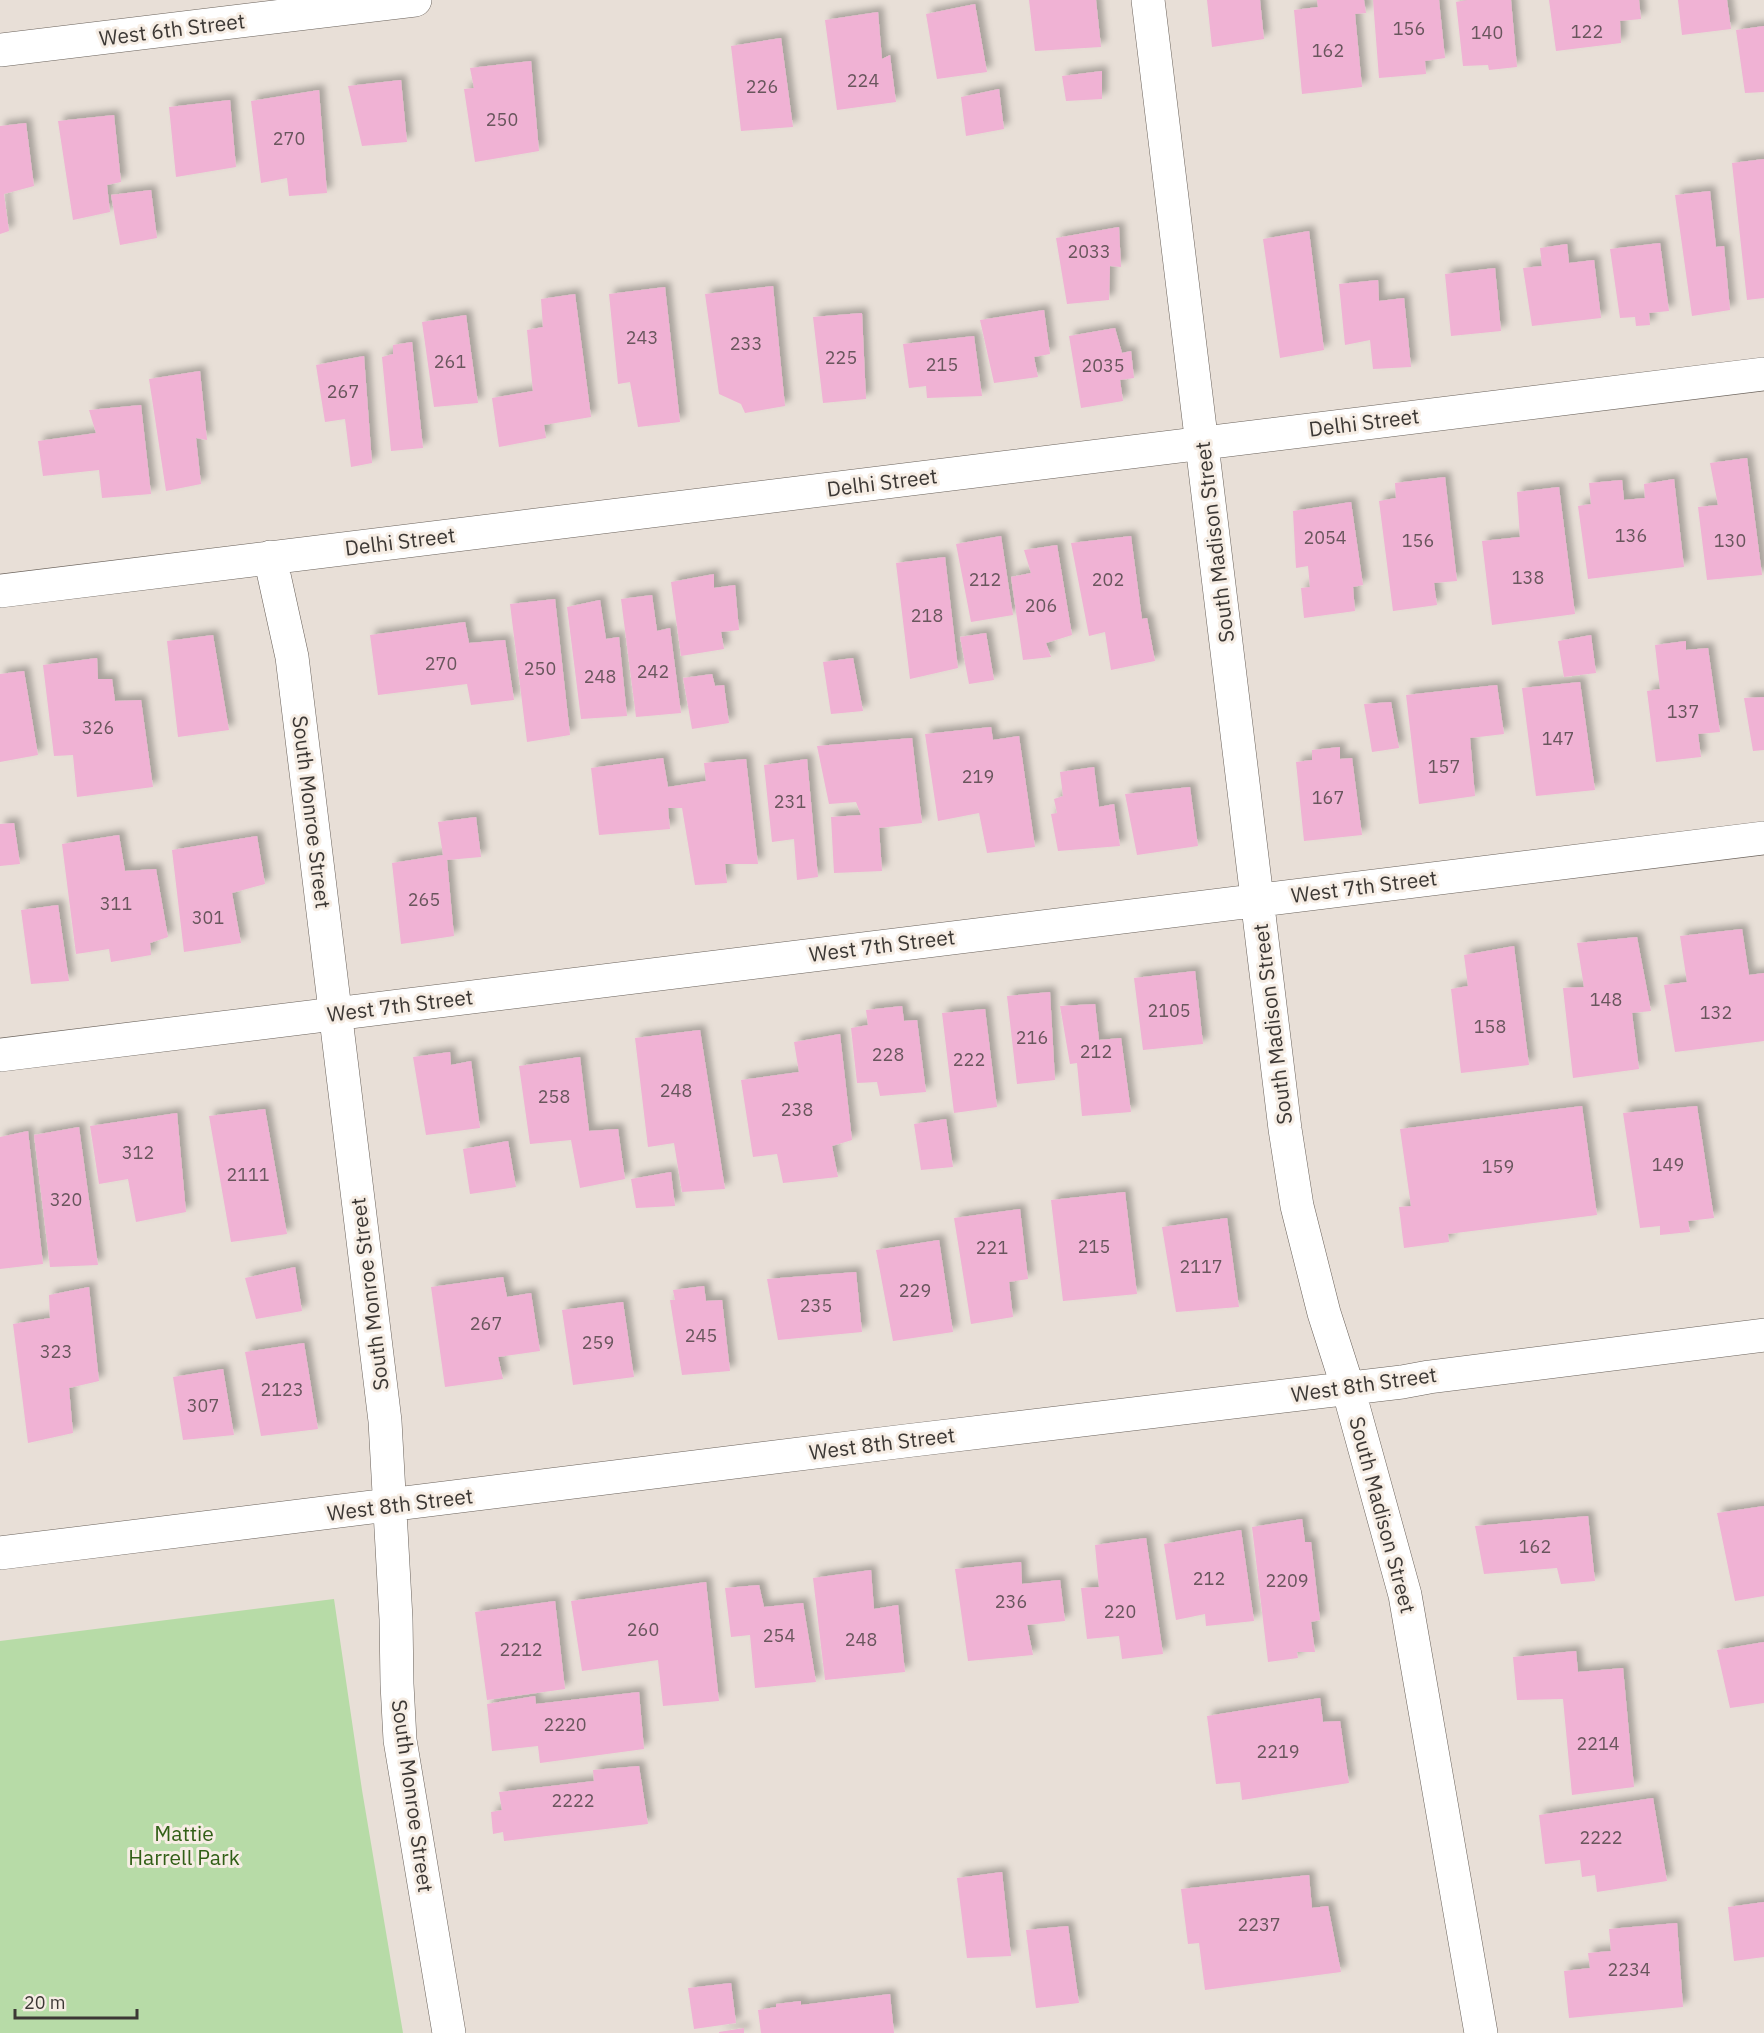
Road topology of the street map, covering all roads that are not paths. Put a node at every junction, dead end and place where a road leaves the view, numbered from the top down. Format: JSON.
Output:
{"nodes":[{"id":1,"x":415,"y":0,"type":"edge"},
{"id":2,"x":1148,"y":0,"type":"edge"},
{"id":3,"x":0,"y":50,"type":"edge"},
{"id":4,"x":1764,"y":374,"type":"edge"},
{"id":5,"x":1203,"y":443,"type":"junction"},
{"id":6,"x":270,"y":557,"type":"junction"},
{"id":7,"x":0,"y":591,"type":"edge"},
{"id":8,"x":1764,"y":838,"type":"edge"},
{"id":9,"x":1259,"y":900,"type":"junction"},
{"id":10,"x":336,"y":1014,"type":"junction"},
{"id":11,"x":0,"y":1055,"type":"edge"},
{"id":12,"x":1764,"y":1335,"type":"edge"},
{"id":13,"x":1348,"y":1388,"type":"junction"},
{"id":14,"x":391,"y":1506,"type":"junction"},
{"id":15,"x":0,"y":1553,"type":"edge"},
{"id":16,"x":449,"y":2033,"type":"edge"},
{"id":17,"x":1481,"y":2033,"type":"edge"}],
"edges":[{"from":1,"to":3,"type":"street","name":"West 6th Street"},
{"from":2,"to":5,"type":"street","name":"South Madison Street"},
{"from":4,"to":5,"type":"street","name":"Delhi Street"},
{"from":5,"to":6,"type":"street","name":"Delhi Street"},
{"from":5,"to":9,"type":"street","name":"South Madison Street"},
{"from":6,"to":7,"type":"street","name":"Delhi Street"},
{"from":6,"to":10,"type":"street","name":"South Monroe Street"},
{"from":8,"to":9,"type":"street","name":"West 7th Street"},
{"from":9,"to":10,"type":"street","name":"West 7th Street"},
{"from":9,"to":13,"type":"street","name":"South Madison Street"},
{"from":10,"to":11,"type":"street","name":"West 7th Street"},
{"from":10,"to":14,"type":"street","name":"South Monroe Street"},
{"from":12,"to":13,"type":"street","name":"West 8th Street"},
{"from":13,"to":14,"type":"street","name":"West 8th Street"},
{"from":13,"to":17,"type":"street","name":"South Madison Street"},
{"from":14,"to":15,"type":"street","name":"West 8th Street"},
{"from":14,"to":16,"type":"street","name":"South Monroe Street"}]}
